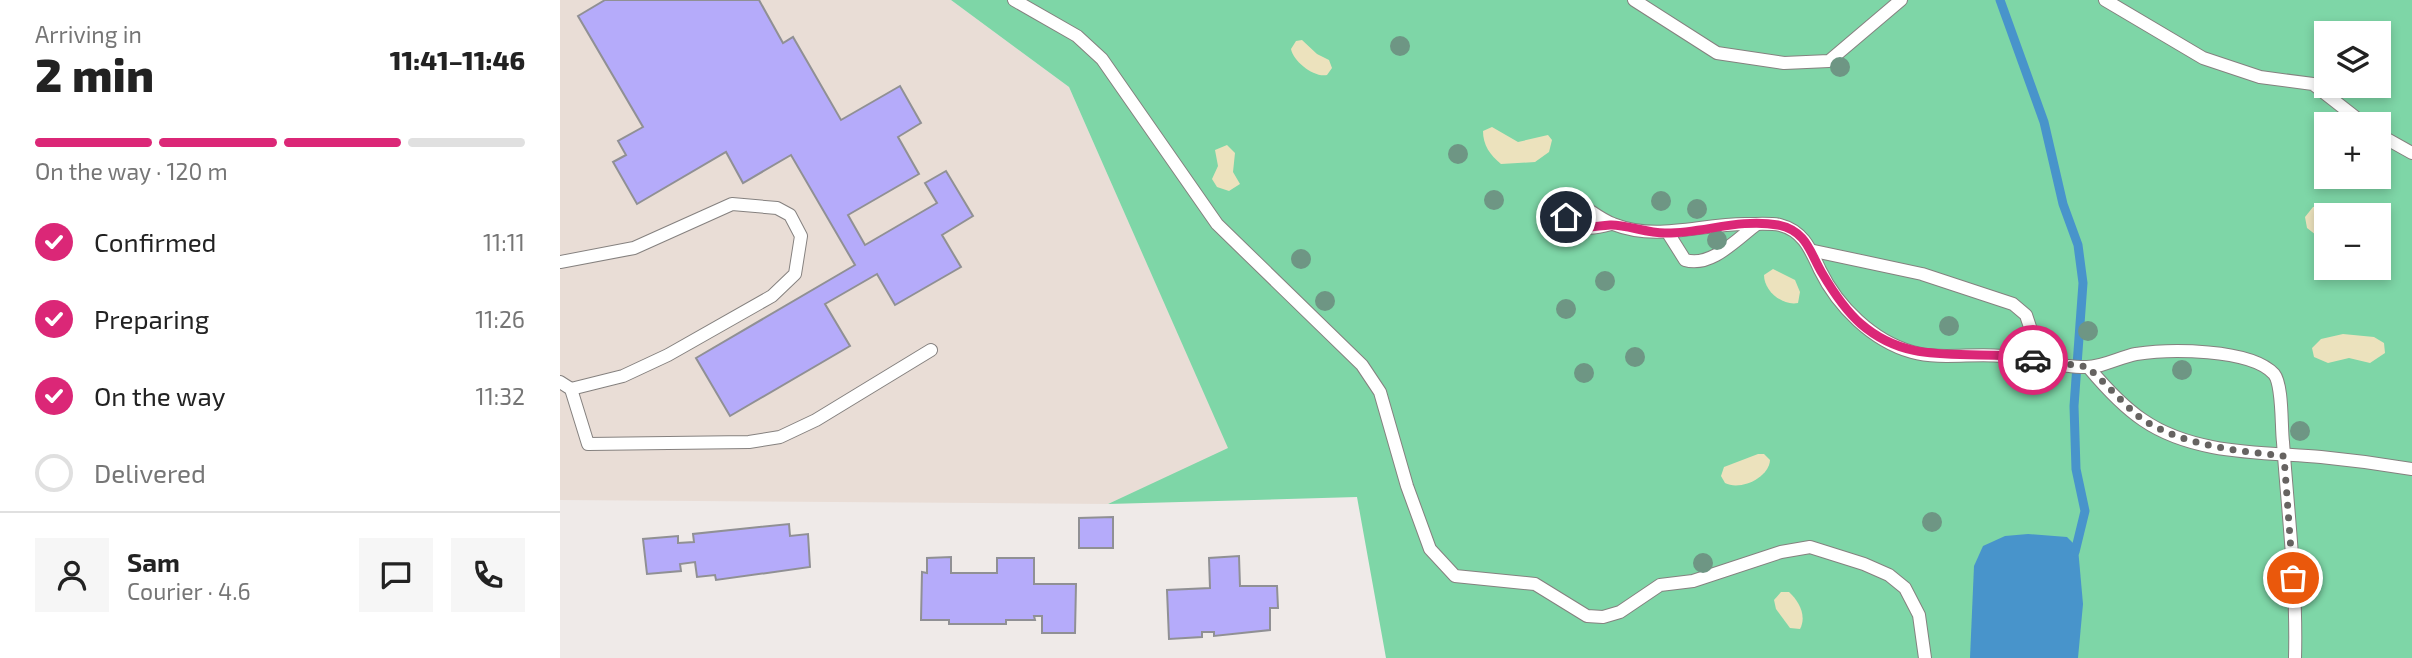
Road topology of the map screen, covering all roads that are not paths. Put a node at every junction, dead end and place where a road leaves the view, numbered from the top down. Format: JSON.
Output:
{"nodes":[{"id":1,"x":1014,"y":0,"type":"edge"},
{"id":2,"x":1634,"y":0,"type":"edge"},
{"id":3,"x":1901,"y":0,"type":"edge"},
{"id":4,"x":2105,"y":0,"type":"edge"},
{"id":5,"x":2348,"y":112,"type":"edge"},
{"id":6,"x":2391,"y":141,"type":"edge"},
{"id":7,"x":2412,"y":153,"type":"edge"},
{"id":8,"x":1611,"y":224,"type":"dead end"},
{"id":9,"x":1757,"y":224,"type":"junction"},
{"id":10,"x":1668,"y":233,"type":"junction"},
{"id":11,"x":1814,"y":251,"type":"junction"},
{"id":12,"x":560,"y":262,"type":"edge"},
{"id":13,"x":931,"y":350,"type":"dead end"},
{"id":14,"x":2032,"y":360,"type":"junction"},
{"id":15,"x":2089,"y":368,"type":"junction"},
{"id":16,"x":565,"y":386,"type":"edge"},
{"id":17,"x":2284,"y":456,"type":"junction"},
{"id":18,"x":2412,"y":469,"type":"edge"},
{"id":19,"x":1924,"y":658,"type":"edge"},
{"id":20,"x":2295,"y":658,"type":"edge"}],
"edges":[{"from":1,"to":19,"type":"lane"},
{"from":2,"to":3,"type":"lane"},
{"from":4,"to":5,"type":"lane"},
{"from":6,"to":7,"type":"lane"},
{"from":8,"to":10,"type":"lane"},
{"from":9,"to":10,"type":"lane"},
{"from":9,"to":10,"type":"lane"},
{"from":9,"to":11,"type":"lane"},
{"from":11,"to":14,"type":"lane"},
{"from":11,"to":14,"type":"lane"},
{"from":12,"to":16,"type":"lane"},
{"from":13,"to":16,"type":"lane"},
{"from":14,"to":15,"type":"lane"},
{"from":15,"to":17,"type":"lane"},
{"from":15,"to":17,"type":"lane"},
{"from":17,"to":18,"type":"lane"},
{"from":17,"to":20,"type":"lane"}]}
